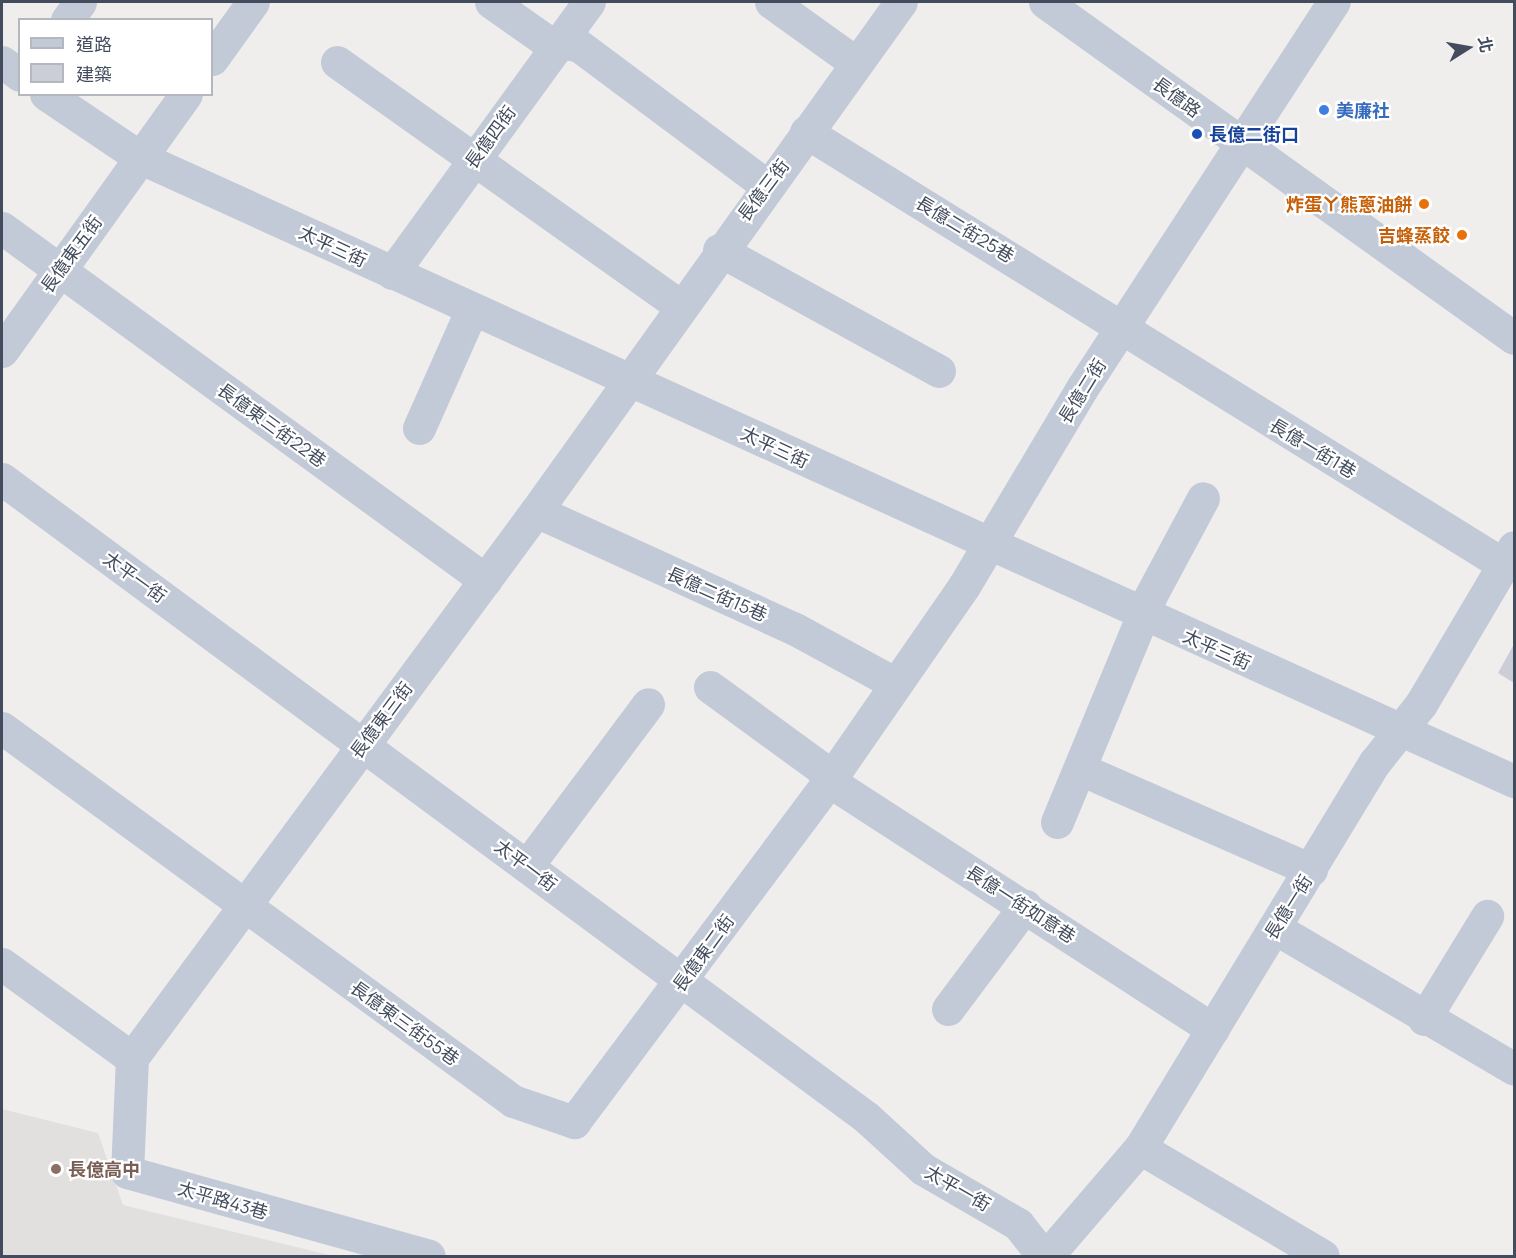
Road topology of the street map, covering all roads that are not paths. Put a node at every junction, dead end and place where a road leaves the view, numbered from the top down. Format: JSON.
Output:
{"nodes":[{"id":1,"x":80,"y":2,"type":"edge"},
{"id":2,"x":253,"y":2,"type":"edge"},
{"id":3,"x":491,"y":2,"type":"edge"},
{"id":4,"x":589,"y":2,"type":"edge"},
{"id":5,"x":771,"y":2,"type":"edge"},
{"id":6,"x":901,"y":2,"type":"edge"},
{"id":7,"x":1045,"y":2,"type":"edge"},
{"id":8,"x":1334,"y":2,"type":"edge"},
{"id":9,"x":68,"y":18,"type":"edge"},
{"id":10,"x":560,"y":41,"type":"junction"},
{"id":11,"x":213,"y":59,"type":"edge"},
{"id":12,"x":2,"y":62,"type":"edge"},
{"id":13,"x":337,"y":62,"type":"dead end"},
{"id":14,"x":856,"y":63,"type":"junction"},
{"id":15,"x":18,"y":74,"type":"edge"},
{"id":16,"x":49,"y":96,"type":"edge"},
{"id":17,"x":185,"y":96,"type":"edge"},
{"id":18,"x":806,"y":132,"type":"junction"},
{"id":19,"x":1243,"y":145,"type":"junction"},
{"id":20,"x":474,"y":157,"type":"junction"},
{"id":21,"x":141,"y":158,"type":"junction"},
{"id":22,"x":766,"y":185,"type":"junction"},
{"id":23,"x":2,"y":228,"type":"edge"},
{"id":24,"x":719,"y":250,"type":"junction"},
{"id":25,"x":60,"y":270,"type":"junction"},
{"id":26,"x":392,"y":273,"type":"junction"},
{"id":27,"x":680,"y":306,"type":"junction"},
{"id":28,"x":472,"y":309,"type":"junction"},
{"id":29,"x":1123,"y":328,"type":"junction"},
{"id":30,"x":1515,"y":338,"type":"edge"},
{"id":31,"x":2,"y":351,"type":"edge"},
{"id":32,"x":939,"y":371,"type":"dead end"},
{"id":33,"x":628,"y":380,"type":"junction"},
{"id":34,"x":419,"y":428,"type":"dead end"},
{"id":35,"x":2,"y":479,"type":"edge"},
{"id":36,"x":1203,"y":498,"type":"dead end"},
{"id":37,"x":537,"y":510,"type":"junction"},
{"id":38,"x":988,"y":545,"type":"junction"},
{"id":39,"x":1509,"y":556,"type":"edge"},
{"id":40,"x":485,"y":580,"type":"junction"},
{"id":41,"x":1145,"y":616,"type":"junction"},
{"id":42,"x":894,"y":683,"type":"junction"},
{"id":43,"x":710,"y":687,"type":"dead end"},
{"id":44,"x":648,"y":704,"type":"dead end"},
{"id":45,"x":2,"y":728,"type":"edge"},
{"id":46,"x":1400,"y":731,"type":"junction"},
{"id":47,"x":363,"y":744,"type":"junction"},
{"id":48,"x":1080,"y":769,"type":"junction"},
{"id":49,"x":829,"y":781,"type":"junction"},
{"id":50,"x":1515,"y":781,"type":"edge"},
{"id":51,"x":1057,"y":822,"type":"dead end"},
{"id":52,"x":527,"y":866,"type":"junction"},
{"id":53,"x":1311,"y":870,"type":"junction"},
{"id":54,"x":244,"y":906,"type":"junction"},
{"id":55,"x":1025,"y":906,"type":"junction"},
{"id":56,"x":1487,"y":916,"type":"dead end"},
{"id":57,"x":1275,"y":928,"type":"junction"},
{"id":58,"x":2,"y":964,"type":"edge"},
{"id":59,"x":683,"y":981,"type":"junction"},
{"id":60,"x":948,"y":1009,"type":"dead end"},
{"id":61,"x":1424,"y":1019,"type":"junction"},
{"id":62,"x":1213,"y":1029,"type":"junction"},
{"id":63,"x":132,"y":1058,"type":"junction"},
{"id":64,"x":1515,"y":1069,"type":"edge"},
{"id":65,"x":574,"y":1122,"type":"joint"},
{"id":66,"x":1140,"y":1148,"type":"junction"},
{"id":67,"x":429,"y":1257,"type":"edge"},
{"id":68,"x":1045,"y":1257,"type":"edge"},
{"id":69,"x":1323,"y":1257,"type":"edge"}],
"edges":[{"from":1,"to":9,"type":"street"},
{"from":2,"to":11,"type":"street"},
{"from":3,"to":10,"type":"street"},
{"from":4,"to":10,"type":"street","name":"長億四街"},
{"from":5,"to":14,"type":"street"},
{"from":6,"to":14,"type":"street","name":"長億三街"},
{"from":7,"to":19,"type":"street","name":"長億路"},
{"from":8,"to":19,"type":"street","name":"長億二街"},
{"from":10,"to":20,"type":"street","name":"長億四街"},
{"from":10,"to":22,"type":"street"},
{"from":12,"to":15,"type":"street"},
{"from":13,"to":20,"type":"street"},
{"from":14,"to":18,"type":"street","name":"長億三街"},
{"from":16,"to":21,"type":"street","name":"太平三街"},
{"from":17,"to":21,"type":"street","name":"長億東五街"},
{"from":18,"to":22,"type":"street","name":"長億三街"},
{"from":18,"to":29,"type":"street","name":"長億二街25巷"},
{"from":19,"to":29,"type":"street","name":"長億二街"},
{"from":19,"to":30,"type":"street","name":"長億路"},
{"from":20,"to":26,"type":"street","name":"長億四街"},
{"from":20,"to":27,"type":"street"},
{"from":21,"to":25,"type":"street","name":"長億東五街"},
{"from":21,"to":26,"type":"street","name":"太平三街"},
{"from":22,"to":24,"type":"street","name":"長億三街"},
{"from":23,"to":25,"type":"street","name":"長億東三街22巷"},
{"from":24,"to":27,"type":"street","name":"長億三街"},
{"from":24,"to":32,"type":"street"},
{"from":25,"to":31,"type":"street","name":"長億東五街"},
{"from":25,"to":40,"type":"street","name":"長億東三街22巷"},
{"from":26,"to":28,"type":"street","name":"太平三街"},
{"from":27,"to":33,"type":"street","name":"長億三街"},
{"from":28,"to":33,"type":"street","name":"太平三街"},
{"from":28,"to":34,"type":"street"},
{"from":29,"to":38,"type":"street","name":"長億二街"},
{"from":29,"to":39,"type":"street","name":"長億一街1巷"},
{"from":33,"to":37,"type":"street","name":"長億東三街"},
{"from":33,"to":38,"type":"street","name":"太平三街"},
{"from":35,"to":47,"type":"street","name":"太平一街"},
{"from":36,"to":41,"type":"street"},
{"from":37,"to":40,"type":"street","name":"長億東三街"},
{"from":37,"to":42,"type":"street","name":"長億二街15巷"},
{"from":38,"to":41,"type":"street","name":"太平三街"},
{"from":38,"to":42,"type":"street","name":"長億二街"},
{"from":39,"to":46,"type":"street","name":"長億一街"},
{"from":40,"to":47,"type":"street","name":"長億東三街"},
{"from":41,"to":46,"type":"street","name":"太平三街"},
{"from":41,"to":48,"type":"street"},
{"from":42,"to":49,"type":"street","name":"長億二街"},
{"from":43,"to":49,"type":"street","name":"長億一街如意巷"},
{"from":44,"to":52,"type":"street"},
{"from":45,"to":54,"type":"street","name":"長億東三街55巷"},
{"from":46,"to":50,"type":"street","name":"太平三街"},
{"from":46,"to":53,"type":"street","name":"長億一街"},
{"from":47,"to":52,"type":"street","name":"太平一街"},
{"from":47,"to":54,"type":"street","name":"長億東三街"},
{"from":48,"to":51,"type":"street"},
{"from":48,"to":53,"type":"street"},
{"from":49,"to":55,"type":"street","name":"長億一街如意巷"},
{"from":49,"to":59,"type":"street","name":"長億東二街"},
{"from":52,"to":59,"type":"street","name":"太平一街"},
{"from":53,"to":57,"type":"street","name":"長億一街"},
{"from":54,"to":63,"type":"street","name":"長億東三街"},
{"from":54,"to":65,"type":"street","name":"長億東三街55巷"},
{"from":55,"to":60,"type":"street"},
{"from":55,"to":62,"type":"street","name":"長億一街如意巷"},
{"from":56,"to":61,"type":"street"},
{"from":57,"to":61,"type":"street"},
{"from":57,"to":62,"type":"street","name":"長億一街"},
{"from":58,"to":63,"type":"street"},
{"from":59,"to":65,"type":"street","name":"長億東二街"},
{"from":59,"to":68,"type":"street","name":"太平一街"},
{"from":61,"to":64,"type":"street"},
{"from":62,"to":66,"type":"street","name":"長億一街"},
{"from":63,"to":67,"type":"street","name":"太平路43巷"},
{"from":66,"to":68,"type":"street","name":"長億一街"},
{"from":66,"to":69,"type":"street"}]}
